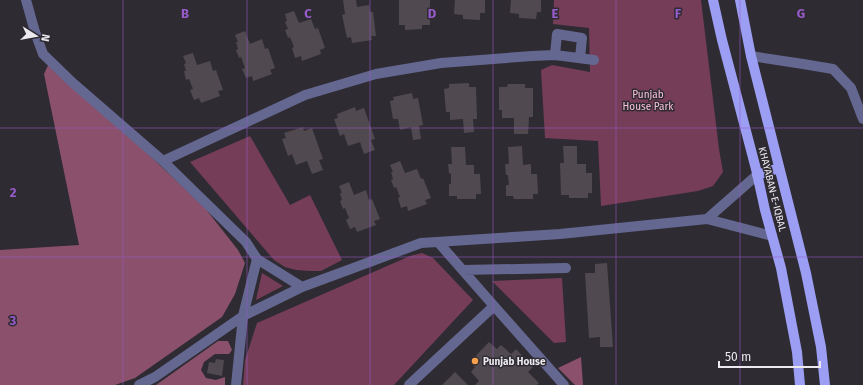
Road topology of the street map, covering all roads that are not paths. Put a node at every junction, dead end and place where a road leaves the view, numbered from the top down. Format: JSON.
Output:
{"nodes":[{"id":1,"x":26,"y":0,"type":"edge"},
{"id":2,"x":713,"y":0,"type":"edge"},
{"id":3,"x":740,"y":0,"type":"edge"},
{"id":4,"x":555,"y":55,"type":"junction"},
{"id":5,"x":751,"y":56,"type":"junction"},
{"id":6,"x":580,"y":58,"type":"junction"},
{"id":7,"x":594,"y":60,"type":"dead end"},
{"id":8,"x":863,"y":119,"type":"edge"},
{"id":9,"x":163,"y":161,"type":"junction"},
{"id":10,"x":779,"y":168,"type":"junction"},
{"id":11,"x":757,"y":175,"type":"junction"},
{"id":12,"x":707,"y":219,"type":"junction"},
{"id":13,"x":772,"y":236,"type":"junction"},
{"id":14,"x":438,"y":242,"type":"junction"},
{"id":15,"x":257,"y":259,"type":"junction"},
{"id":16,"x":566,"y":268,"type":"dead end"},
{"id":17,"x":463,"y":270,"type":"junction"},
{"id":18,"x":302,"y":287,"type":"junction"},
{"id":19,"x":494,"y":306,"type":"junction"},
{"id":20,"x":243,"y":316,"type":"junction"},
{"id":21,"x":140,"y":385,"type":"edge"},
{"id":22,"x":236,"y":385,"type":"edge"},
{"id":23,"x":409,"y":385,"type":"edge"},
{"id":24,"x":564,"y":385,"type":"edge"},
{"id":25,"x":800,"y":385,"type":"edge"},
{"id":26,"x":826,"y":385,"type":"edge"}],
"edges":[{"from":1,"to":9,"type":"street"},
{"from":2,"to":11,"type":"main road","name":"KHAYABAN-E-IQBAL"},
{"from":3,"to":5,"type":"main road","name":"KHAYABAN-E-IQBAL"},
{"from":4,"to":6,"type":"street"},
{"from":4,"to":6,"type":"street"},
{"from":4,"to":9,"type":"street"},
{"from":5,"to":8,"type":"street"},
{"from":5,"to":10,"type":"main road","name":"KHAYABAN-E-IQBAL"},
{"from":6,"to":7,"type":"street"},
{"from":9,"to":15,"type":"street"},
{"from":10,"to":11,"type":"main road"},
{"from":10,"to":26,"type":"main road","name":"KHAYABAN-E-IQBAL"},
{"from":11,"to":12,"type":"street"},
{"from":11,"to":13,"type":"main road","name":"KHAYABAN-E-IQBAL"},
{"from":12,"to":13,"type":"street"},
{"from":12,"to":14,"type":"street"},
{"from":13,"to":25,"type":"main road","name":"KHAYABAN-E-IQBAL"},
{"from":14,"to":17,"type":"street"},
{"from":14,"to":18,"type":"street"},
{"from":15,"to":18,"type":"street"},
{"from":15,"to":20,"type":"street"},
{"from":16,"to":17,"type":"street"},
{"from":17,"to":19,"type":"street"},
{"from":18,"to":20,"type":"street"},
{"from":19,"to":23,"type":"street"},
{"from":19,"to":24,"type":"street"},
{"from":20,"to":21,"type":"street"},
{"from":20,"to":22,"type":"street"}]}
